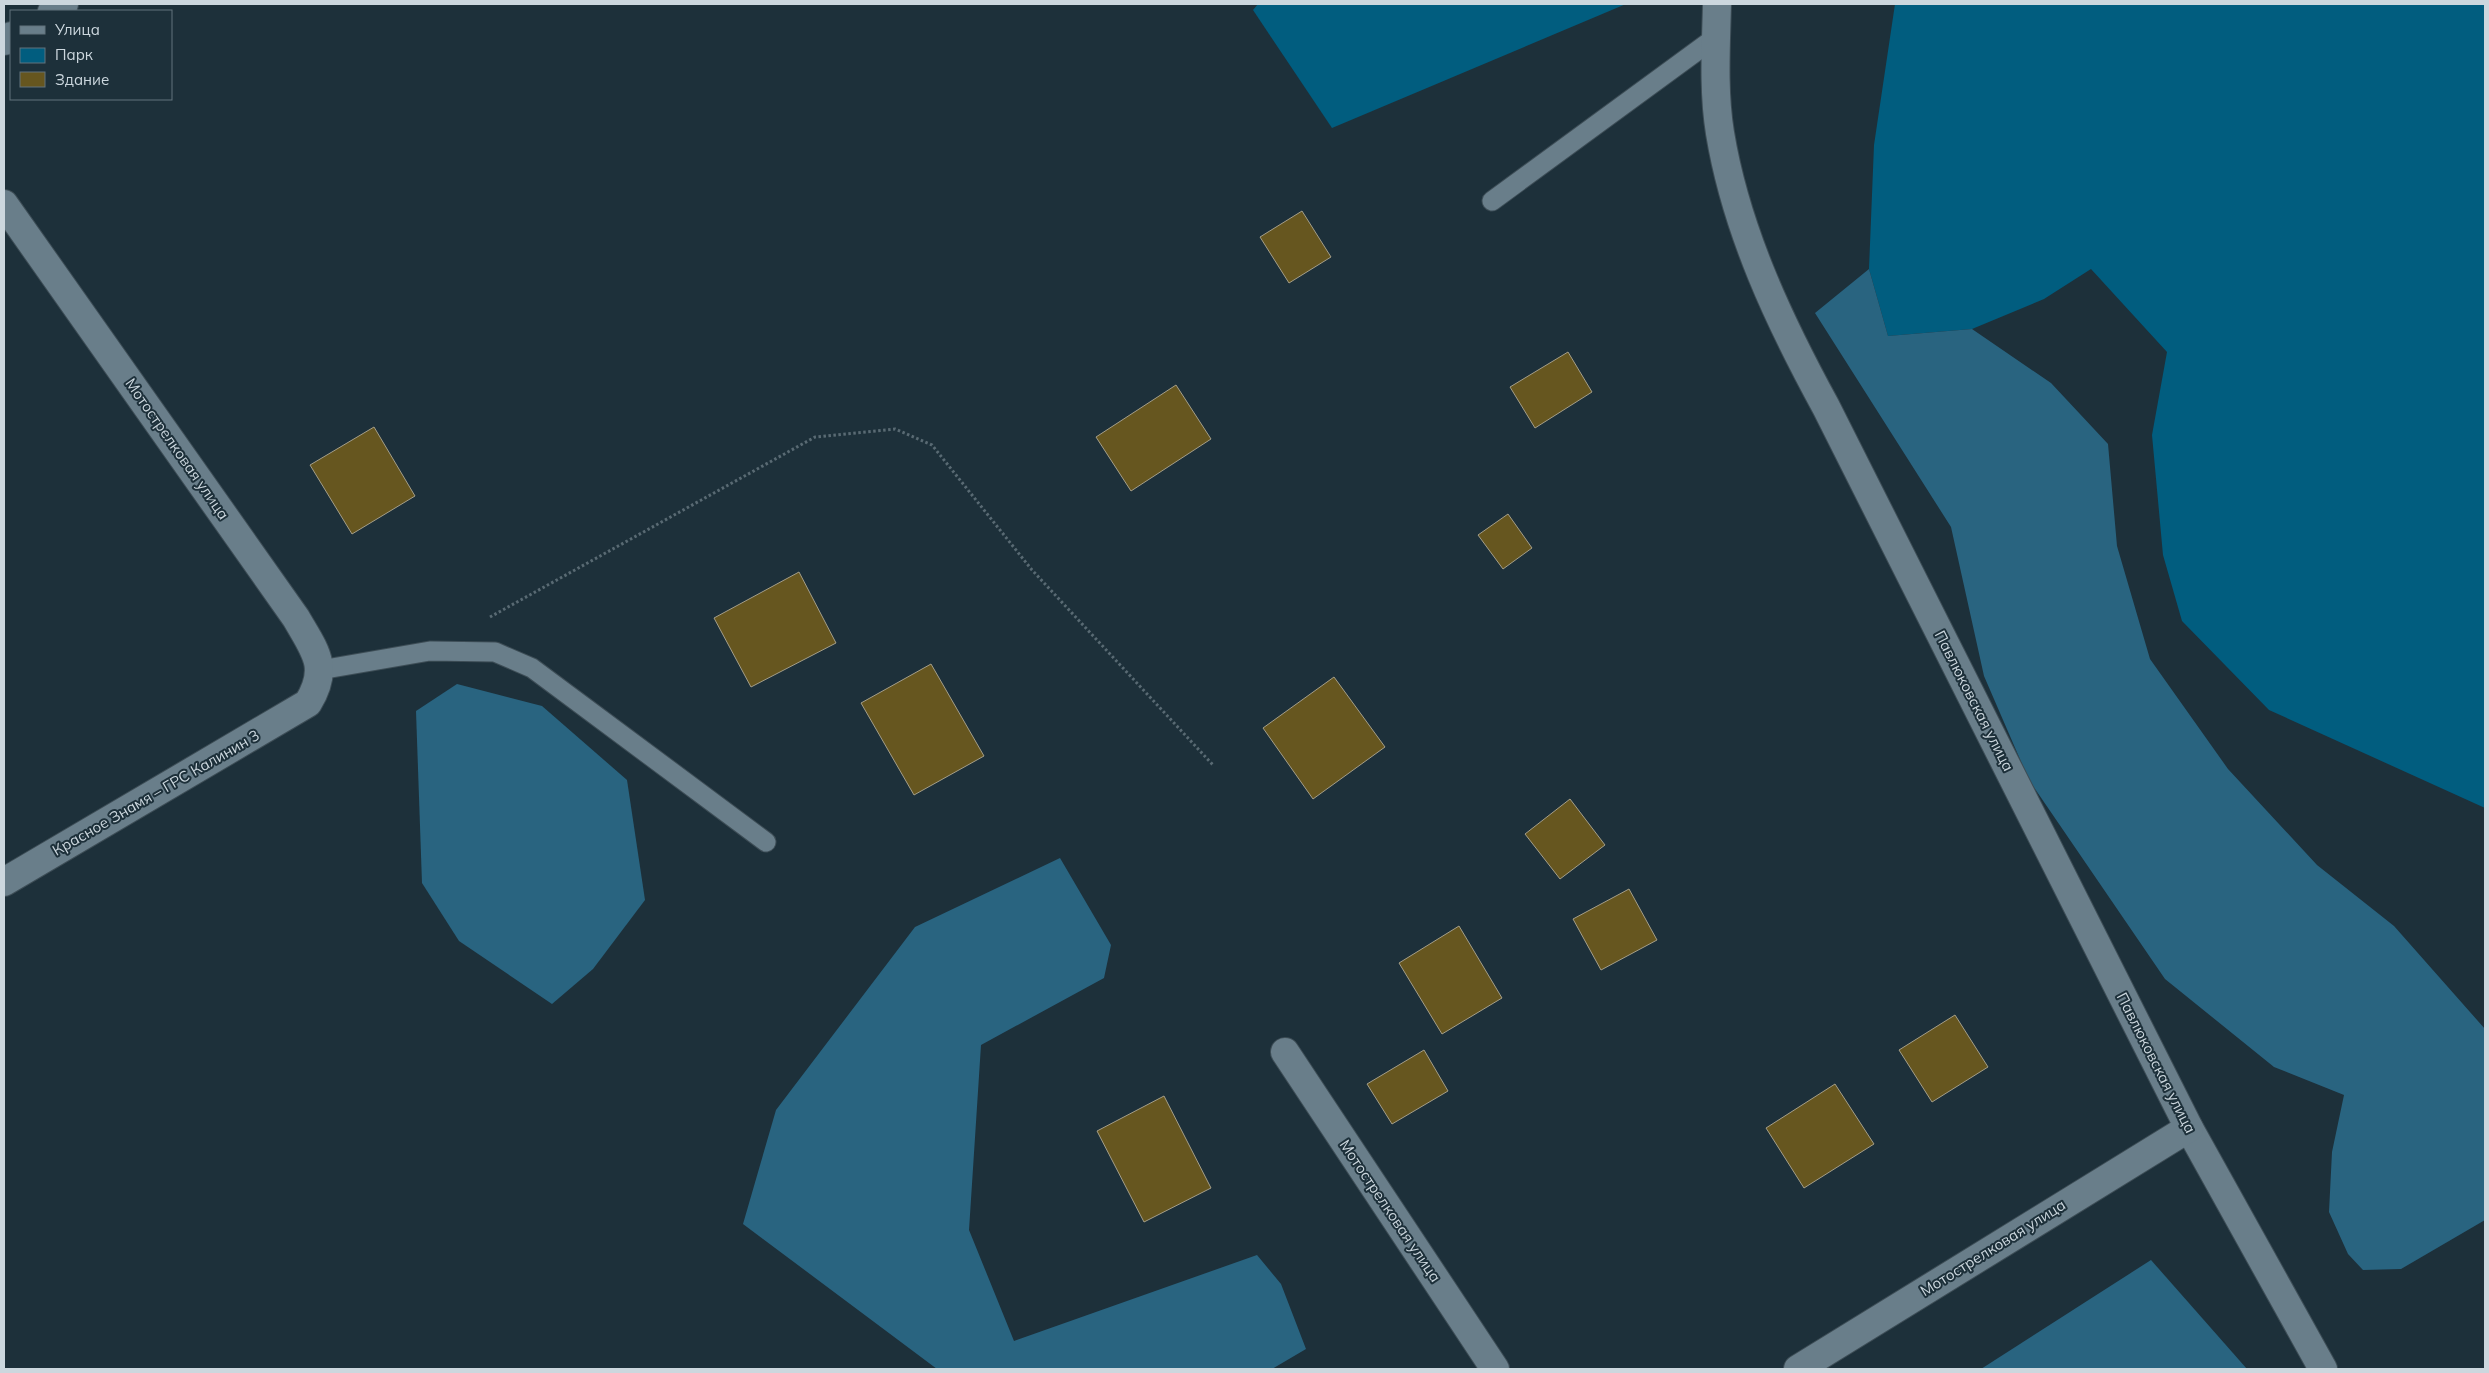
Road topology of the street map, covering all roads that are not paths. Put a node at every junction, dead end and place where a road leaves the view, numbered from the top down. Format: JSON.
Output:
{"nodes":[{"id":1,"x":1717,"y":4,"type":"edge"},
{"id":2,"x":1716,"y":37,"type":"junction"},
{"id":3,"x":1492,"y":201,"type":"dead end"},
{"id":4,"x":4,"y":204,"type":"edge"},
{"id":5,"x":320,"y":670,"type":"junction"},
{"id":6,"x":766,"y":842,"type":"dead end"},
{"id":7,"x":4,"y":882,"type":"edge"},
{"id":8,"x":1285,"y":1052,"type":"dead end"},
{"id":9,"x":2189,"y":1128,"type":"junction"},
{"id":10,"x":1495,"y":1369,"type":"edge"},
{"id":11,"x":1798,"y":1369,"type":"edge"},
{"id":12,"x":2324,"y":1369,"type":"edge"}],
"edges":[{"from":1,"to":2,"type":"street","name":"Павлюковская улица"},
{"from":2,"to":3,"type":"lane"},
{"from":2,"to":9,"type":"street","name":"Павлюковская улица"},
{"from":4,"to":5,"type":"street","name":"Мотострелковая улица"},
{"from":5,"to":6,"type":"lane"},
{"from":5,"to":7,"type":"street","name":"Красное Знамя – ГРС Калинин 3"},
{"from":8,"to":10,"type":"street","name":"Мотострелковая улица"},
{"from":9,"to":11,"type":"street","name":"Мотострелковая улица"},
{"from":9,"to":12,"type":"street","name":"Павлюковская улица"}]}
